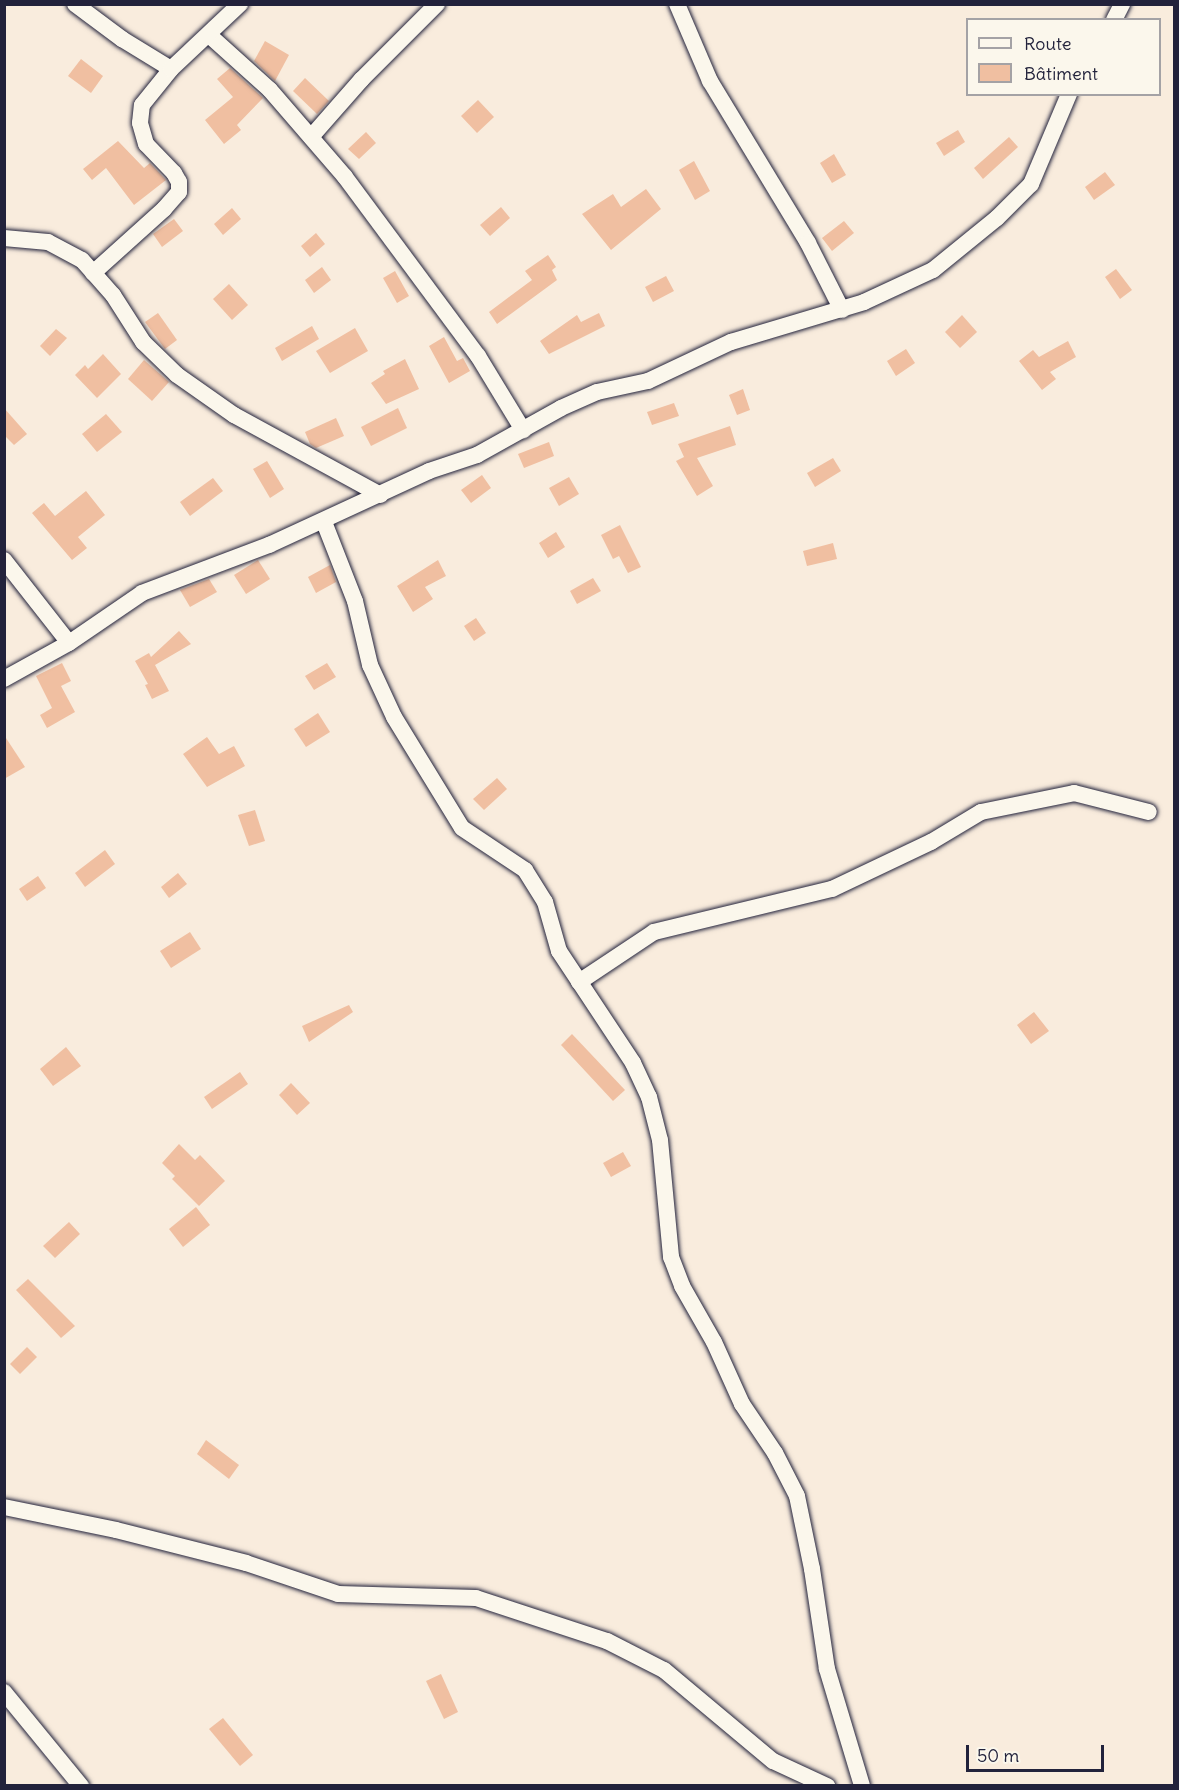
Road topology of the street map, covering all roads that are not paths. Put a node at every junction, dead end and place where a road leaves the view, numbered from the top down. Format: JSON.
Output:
{"nodes":[{"id":1,"x":75,"y":4,"type":"edge"},
{"id":2,"x":240,"y":4,"type":"edge"},
{"id":3,"x":437,"y":4,"type":"edge"},
{"id":4,"x":677,"y":4,"type":"edge"},
{"id":5,"x":1122,"y":4,"type":"edge"},
{"id":6,"x":1115,"y":18,"type":"edge"},
{"id":7,"x":209,"y":35,"type":"junction"},
{"id":8,"x":171,"y":69,"type":"junction"},
{"id":9,"x":1068,"y":96,"type":"edge"},
{"id":10,"x":311,"y":137,"type":"junction"},
{"id":11,"x":4,"y":238,"type":"edge"},
{"id":12,"x":93,"y":273,"type":"junction"},
{"id":13,"x":842,"y":310,"type":"junction"},
{"id":14,"x":523,"y":430,"type":"junction"},
{"id":15,"x":381,"y":495,"type":"junction"},
{"id":16,"x":324,"y":522,"type":"junction"},
{"id":17,"x":4,"y":560,"type":"edge"},
{"id":18,"x":69,"y":643,"type":"junction"},
{"id":19,"x":4,"y":679,"type":"edge"},
{"id":20,"x":1149,"y":812,"type":"dead end"},
{"id":21,"x":579,"y":982,"type":"junction"},
{"id":22,"x":4,"y":1507,"type":"edge"},
{"id":23,"x":4,"y":1692,"type":"edge"},
{"id":24,"x":81,"y":1785,"type":"edge"},
{"id":25,"x":827,"y":1785,"type":"edge"},
{"id":26,"x":862,"y":1785,"type":"edge"}],
"edges":[{"from":1,"to":8,"type":"street"},
{"from":2,"to":7,"type":"street"},
{"from":3,"to":10,"type":"street"},
{"from":4,"to":13,"type":"street"},
{"from":5,"to":6,"type":"street"},
{"from":7,"to":8,"type":"street"},
{"from":7,"to":10,"type":"street"},
{"from":8,"to":12,"type":"street"},
{"from":9,"to":13,"type":"street"},
{"from":10,"to":14,"type":"street"},
{"from":11,"to":12,"type":"street"},
{"from":12,"to":15,"type":"street"},
{"from":13,"to":14,"type":"street"},
{"from":14,"to":15,"type":"street"},
{"from":15,"to":16,"type":"street"},
{"from":16,"to":18,"type":"street"},
{"from":16,"to":21,"type":"street"},
{"from":17,"to":18,"type":"street"},
{"from":18,"to":19,"type":"street"},
{"from":20,"to":21,"type":"street"},
{"from":21,"to":26,"type":"street"},
{"from":22,"to":25,"type":"street"},
{"from":23,"to":24,"type":"street"}]}
